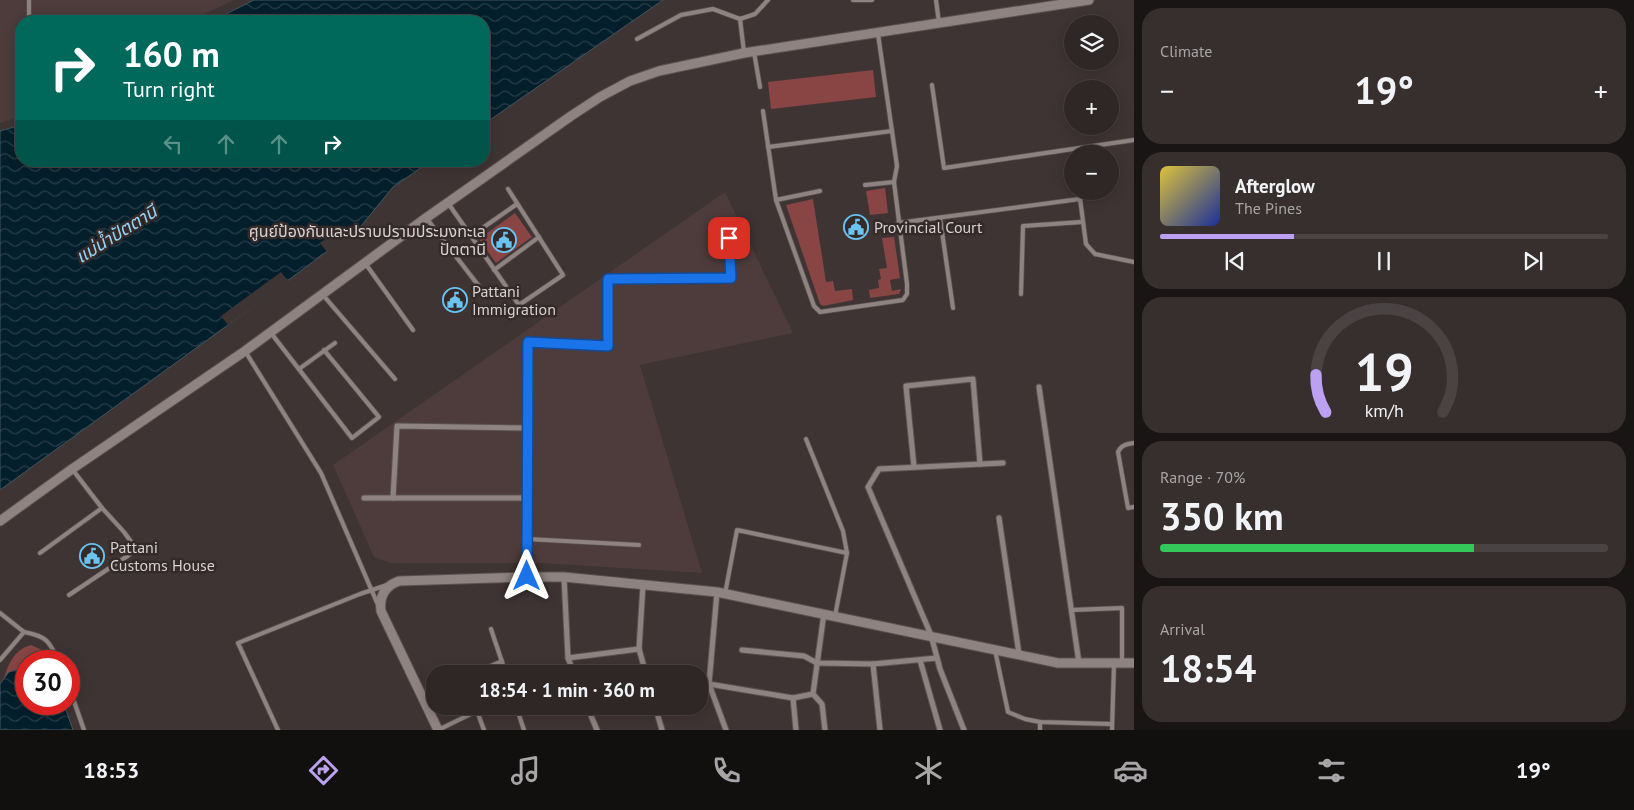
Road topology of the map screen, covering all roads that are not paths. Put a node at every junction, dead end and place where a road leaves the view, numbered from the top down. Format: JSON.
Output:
{"nodes":[{"id":1,"x":29,"y":0,"type":"edge"},
{"id":2,"x":768,"y":0,"type":"edge"},
{"id":3,"x":853,"y":0,"type":"edge"},
{"id":4,"x":872,"y":0,"type":"edge"},
{"id":5,"x":936,"y":0,"type":"edge"},
{"id":6,"x":1089,"y":0,"type":"edge"},
{"id":7,"x":29,"y":15,"type":"edge"},
{"id":8,"x":740,"y":19,"type":"junction"},
{"id":9,"x":939,"y":23,"type":"junction"},
{"id":10,"x":878,"y":33,"type":"junction"},
{"id":11,"x":636,"y":39,"type":"dead end"},
{"id":12,"x":754,"y":52,"type":"junction"},
{"id":13,"x":744,"y":54,"type":"junction"},
{"id":14,"x":932,"y":85,"type":"dead end"},
{"id":15,"x":760,"y":87,"type":"dead end"},
{"id":16,"x":763,"y":111,"type":"dead end"},
{"id":17,"x":892,"y":130,"type":"junction"},
{"id":18,"x":1134,"y":140,"type":"edge"},
{"id":19,"x":1109,"y":145,"type":"edge"},
{"id":20,"x":768,"y":147,"type":"junction"},
{"id":21,"x":1064,"y":153,"type":"edge"},
{"id":22,"x":894,"y":182,"type":"junction"},
{"id":23,"x":865,"y":185,"type":"dead end"},
{"id":24,"x":508,"y":190,"type":"dead end"},
{"id":25,"x":820,"y":192,"type":"dead end"},
{"id":26,"x":776,"y":200,"type":"junction"},
{"id":27,"x":1073,"y":200,"type":"edge"},
{"id":28,"x":1080,"y":200,"type":"edge"},
{"id":29,"x":448,"y":203,"type":"junction"},
{"id":30,"x":517,"y":204,"type":"junction"},
{"id":31,"x":426,"y":218,"type":"junction"},
{"id":32,"x":940,"y":218,"type":"junction"},
{"id":33,"x":1082,"y":222,"type":"junction"},
{"id":34,"x":898,"y":223,"type":"junction"},
{"id":35,"x":730,"y":224,"type":"dead end"},
{"id":36,"x":471,"y":236,"type":"junction"},
{"id":37,"x":539,"y":237,"type":"junction"},
{"id":38,"x":1134,"y":262,"type":"edge"},
{"id":39,"x":365,"y":263,"type":"junction"},
{"id":40,"x":494,"y":270,"type":"junction"},
{"id":41,"x":485,"y":294,"type":"dead end"},
{"id":42,"x":1021,"y":294,"type":"dead end"},
{"id":43,"x":323,"y":295,"type":"junction"},
{"id":44,"x":954,"y":308,"type":"dead end"},
{"id":45,"x":413,"y":330,"type":"dead end"},
{"id":46,"x":271,"y":332,"type":"junction"},
{"id":47,"x":335,"y":343,"type":"dead end"},
{"id":48,"x":324,"y":350,"type":"junction"},
{"id":49,"x":245,"y":351,"type":"junction"},
{"id":50,"x":299,"y":369,"type":"junction"},
{"id":51,"x":395,"y":379,"type":"dead end"},
{"id":52,"x":1039,"y":387,"type":"dead end"},
{"id":53,"x":527,"y":428,"type":"junction"},
{"id":54,"x":806,"y":439,"type":"dead end"},
{"id":55,"x":1134,"y":443,"type":"edge"},
{"id":56,"x":1003,"y":463,"type":"dead end"},
{"id":57,"x":980,"y":464,"type":"junction"},
{"id":58,"x":914,"y":467,"type":"junction"},
{"id":59,"x":72,"y":469,"type":"junction"},
{"id":60,"x":364,"y":498,"type":"dead end"},
{"id":61,"x":393,"y":498,"type":"junction"},
{"id":62,"x":527,"y":498,"type":"junction"},
{"id":63,"x":1134,"y":507,"type":"edge"},
{"id":64,"x":102,"y":508,"type":"junction"},
{"id":65,"x":998,"y":518,"type":"dead end"},
{"id":66,"x":0,"y":521,"type":"edge"},
{"id":67,"x":527,"y":539,"type":"junction"},
{"id":68,"x":639,"y":545,"type":"dead end"},
{"id":69,"x":40,"y":553,"type":"dead end"},
{"id":70,"x":847,"y":553,"type":"junction"},
{"id":71,"x":527,"y":576,"type":"junction"},
{"id":72,"x":564,"y":577,"type":"junction"},
{"id":73,"x":392,"y":584,"type":"junction"},
{"id":74,"x":643,"y":585,"type":"junction"},
{"id":75,"x":371,"y":590,"type":"junction"},
{"id":76,"x":721,"y":593,"type":"junction"},
{"id":77,"x":68,"y":595,"type":"dead end"},
{"id":78,"x":1071,"y":610,"type":"junction"},
{"id":79,"x":381,"y":611,"type":"junction"},
{"id":80,"x":0,"y":613,"type":"edge"},
{"id":81,"x":824,"y":614,"type":"junction"},
{"id":82,"x":835,"y":616,"type":"junction"},
{"id":83,"x":491,"y":629,"type":"dead end"},
{"id":84,"x":24,"y":632,"type":"junction"},
{"id":85,"x":931,"y":635,"type":"junction"},
{"id":86,"x":639,"y":649,"type":"junction"},
{"id":87,"x":53,"y":650,"type":"edge"},
{"id":88,"x":742,"y":650,"type":"dead end"},
{"id":89,"x":995,"y":650,"type":"junction"},
{"id":90,"x":1019,"y":654,"type":"junction"},
{"id":91,"x":568,"y":658,"type":"junction"},
{"id":92,"x":937,"y":658,"type":"junction"},
{"id":93,"x":0,"y":660,"type":"edge"},
{"id":94,"x":920,"y":660,"type":"junction"},
{"id":95,"x":502,"y":661,"type":"junction"},
{"id":96,"x":817,"y":663,"type":"junction"},
{"id":97,"x":1079,"y":663,"type":"junction"},
{"id":98,"x":1134,"y":663,"type":"edge"},
{"id":99,"x":873,"y":664,"type":"junction"},
{"id":100,"x":1118,"y":664,"type":"junction"},
{"id":101,"x":493,"y":665,"type":"edge"},
{"id":102,"x":503,"y":665,"type":"edge"},
{"id":103,"x":571,"y":665,"type":"edge"},
{"id":104,"x":643,"y":665,"type":"edge"},
{"id":105,"x":708,"y":684,"type":"junction"},
{"id":106,"x":813,"y":694,"type":"junction"},
{"id":107,"x":793,"y":698,"type":"junction"},
{"id":108,"x":79,"y":715,"type":"edge"},
{"id":109,"x":465,"y":715,"type":"edge"},
{"id":110,"x":478,"y":715,"type":"edge"},
{"id":111,"x":519,"y":715,"type":"edge"},
{"id":112,"x":591,"y":715,"type":"edge"},
{"id":113,"x":658,"y":715,"type":"edge"},
{"id":114,"x":1040,"y":722,"type":"junction"},
{"id":115,"x":1111,"y":724,"type":"junction"},
{"id":116,"x":84,"y":730,"type":"edge"},
{"id":117,"x":278,"y":730,"type":"edge"},
{"id":118,"x":438,"y":730,"type":"edge"},
{"id":119,"x":484,"y":730,"type":"edge"},
{"id":120,"x":524,"y":730,"type":"edge"},
{"id":121,"x":597,"y":730,"type":"edge"},
{"id":122,"x":662,"y":730,"type":"edge"},
{"id":123,"x":726,"y":730,"type":"edge"},
{"id":124,"x":796,"y":730,"type":"edge"},
{"id":125,"x":826,"y":730,"type":"edge"},
{"id":126,"x":880,"y":730,"type":"edge"},
{"id":127,"x":940,"y":730,"type":"edge"},
{"id":128,"x":964,"y":730,"type":"edge"},
{"id":129,"x":1040,"y":730,"type":"edge"},
{"id":130,"x":1112,"y":730,"type":"edge"}],
"edges":[{"from":1,"to":7,"type":"lane"},
{"from":2,"to":8,"type":"lane"},
{"from":3,"to":4,"type":"lane"},
{"from":5,"to":9,"type":"lane"},
{"from":6,"to":9,"type":"street"},
{"from":8,"to":11,"type":"lane"},
{"from":8,"to":13,"type":"lane"},
{"from":9,"to":10,"type":"street"},
{"from":10,"to":12,"type":"street"},
{"from":10,"to":17,"type":"lane"},
{"from":12,"to":13,"type":"street"},
{"from":12,"to":15,"type":"lane"},
{"from":13,"to":29,"type":"street"},
{"from":14,"to":21,"type":"lane"},
{"from":16,"to":20,"type":"lane"},
{"from":17,"to":20,"type":"lane"},
{"from":17,"to":22,"type":"lane"},
{"from":18,"to":19,"type":"lane"},
{"from":20,"to":26,"type":"lane"},
{"from":22,"to":23,"type":"lane"},
{"from":22,"to":34,"type":"lane"},
{"from":24,"to":30,"type":"lane"},
{"from":25,"to":26,"type":"lane"},
{"from":26,"to":34,"type":"lane"},
{"from":27,"to":32,"type":"lane"},
{"from":28,"to":33,"type":"lane"},
{"from":29,"to":31,"type":"street"},
{"from":29,"to":36,"type":"lane"},
{"from":30,"to":36,"type":"lane"},
{"from":30,"to":37,"type":"lane"},
{"from":31,"to":39,"type":"street"},
{"from":31,"to":41,"type":"lane"},
{"from":32,"to":34,"type":"lane"},
{"from":32,"to":44,"type":"lane"},
{"from":33,"to":38,"type":"lane"},
{"from":33,"to":42,"type":"lane"},
{"from":35,"to":53,"type":"street"},
{"from":36,"to":40,"type":"lane"},
{"from":37,"to":40,"type":"lane"},
{"from":37,"to":40,"type":"lane"},
{"from":39,"to":43,"type":"street"},
{"from":39,"to":45,"type":"lane"},
{"from":43,"to":46,"type":"street"},
{"from":43,"to":51,"type":"lane"},
{"from":46,"to":49,"type":"street"},
{"from":46,"to":50,"type":"lane"},
{"from":47,"to":48,"type":"lane"},
{"from":48,"to":50,"type":"lane"},
{"from":48,"to":50,"type":"lane"},
{"from":49,"to":59,"type":"street"},
{"from":49,"to":75,"type":"lane"},
{"from":52,"to":78,"type":"street"},
{"from":53,"to":61,"type":"street"},
{"from":53,"to":62,"type":"street"},
{"from":54,"to":70,"type":"lane"},
{"from":55,"to":63,"type":"lane"},
{"from":56,"to":57,"type":"street"},
{"from":57,"to":58,"type":"street"},
{"from":57,"to":58,"type":"street"},
{"from":58,"to":85,"type":"street"},
{"from":59,"to":64,"type":"lane"},
{"from":59,"to":66,"type":"street"},
{"from":60,"to":61,"type":"street"},
{"from":61,"to":62,"type":"street"},
{"from":62,"to":67,"type":"street"},
{"from":64,"to":69,"type":"lane"},
{"from":64,"to":77,"type":"lane"},
{"from":65,"to":90,"type":"street"},
{"from":67,"to":68,"type":"lane"},
{"from":67,"to":71,"type":"street"},
{"from":70,"to":76,"type":"lane"},
{"from":70,"to":82,"type":"lane"},
{"from":71,"to":72,"type":"street"},
{"from":71,"to":73,"type":"street"},
{"from":72,"to":74,"type":"street"},
{"from":72,"to":91,"type":"street"},
{"from":73,"to":75,"type":"lane"},
{"from":73,"to":79,"type":"street"},
{"from":74,"to":76,"type":"street"},
{"from":74,"to":86,"type":"street"},
{"from":75,"to":79,"type":"lane"},
{"from":75,"to":117,"type":"lane"},
{"from":76,"to":81,"type":"street"},
{"from":76,"to":105,"type":"street"},
{"from":78,"to":97,"type":"street"},
{"from":78,"to":100,"type":"lane"},
{"from":79,"to":118,"type":"street"},
{"from":80,"to":84,"type":"lane"},
{"from":81,"to":82,"type":"street"},
{"from":81,"to":96,"type":"street"},
{"from":82,"to":85,"type":"street"},
{"from":83,"to":95,"type":"lane"},
{"from":84,"to":87,"type":"lane"},
{"from":84,"to":93,"type":"lane"},
{"from":85,"to":89,"type":"street"},
{"from":85,"to":92,"type":"street"},
{"from":86,"to":91,"type":"street"},
{"from":86,"to":104,"type":"street"},
{"from":88,"to":96,"type":"street"},
{"from":89,"to":90,"type":"street"},
{"from":89,"to":114,"type":"lane"},
{"from":90,"to":97,"type":"street"},
{"from":91,"to":103,"type":"street"},
{"from":92,"to":94,"type":"street"},
{"from":92,"to":128,"type":"street"},
{"from":94,"to":99,"type":"street"},
{"from":94,"to":127,"type":"street"},
{"from":95,"to":101,"type":"lane"},
{"from":95,"to":102,"type":"lane"},
{"from":96,"to":99,"type":"street"},
{"from":96,"to":106,"type":"street"},
{"from":97,"to":100,"type":"street"},
{"from":98,"to":100,"type":"street"},
{"from":99,"to":126,"type":"street"},
{"from":100,"to":115,"type":"lane"},
{"from":105,"to":107,"type":"street"},
{"from":105,"to":123,"type":"street"},
{"from":106,"to":107,"type":"street"},
{"from":106,"to":125,"type":"street"},
{"from":107,"to":124,"type":"street"},
{"from":108,"to":116,"type":"lane"},
{"from":109,"to":118,"type":"lane"},
{"from":110,"to":119,"type":"lane"},
{"from":111,"to":120,"type":"lane"},
{"from":112,"to":121,"type":"street"},
{"from":113,"to":122,"type":"street"},
{"from":114,"to":115,"type":"lane"},
{"from":114,"to":129,"type":"lane"},
{"from":115,"to":130,"type":"lane"}]}
